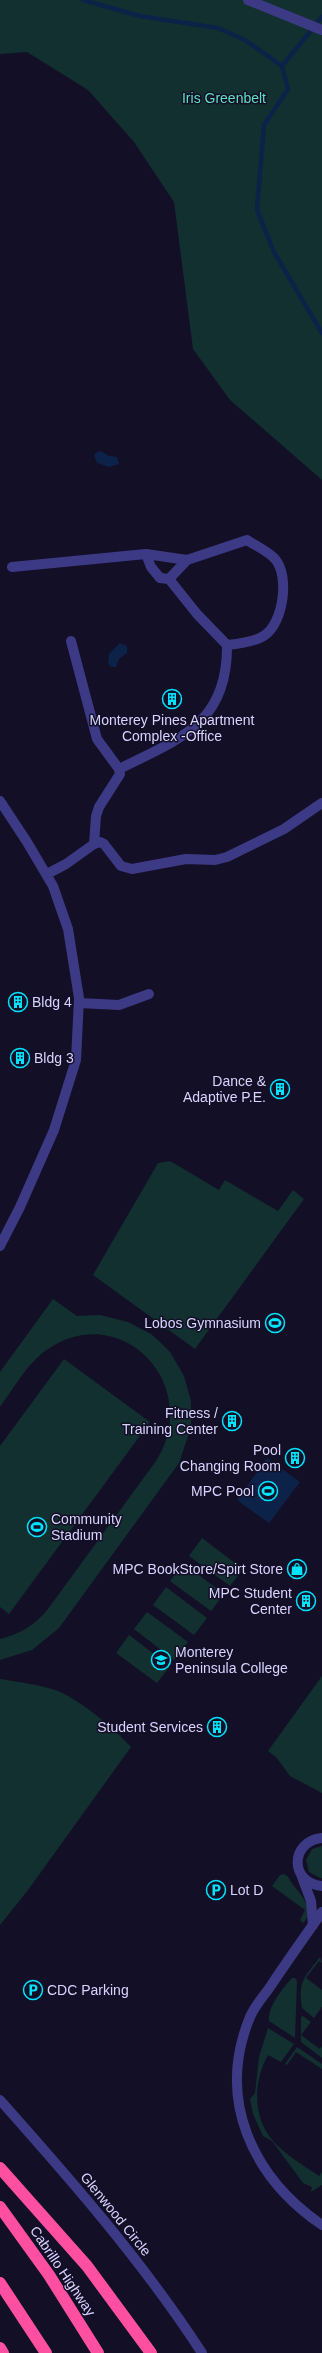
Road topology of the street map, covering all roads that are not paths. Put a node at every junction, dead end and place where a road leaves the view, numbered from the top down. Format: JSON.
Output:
{"nodes":[{"id":1,"x":248,"y":0,"type":"edge"},
{"id":2,"x":322,"y":30,"type":"edge"},
{"id":3,"x":146,"y":554,"type":"junction"},
{"id":4,"x":187,"y":560,"type":"junction"},
{"id":5,"x":12,"y":567,"type":"dead end"},
{"id":6,"x":169,"y":579,"type":"junction"},
{"id":7,"x":71,"y":642,"type":"dead end"},
{"id":8,"x":227,"y":644,"type":"junction"},
{"id":9,"x":119,"y":769,"type":"junction"},
{"id":10,"x":0,"y":801,"type":"edge"},
{"id":11,"x":322,"y":804,"type":"edge"},
{"id":12,"x":94,"y":844,"type":"junction"},
{"id":13,"x":47,"y":874,"type":"junction"},
{"id":14,"x":149,"y":994,"type":"dead end"},
{"id":15,"x":79,"y":1002,"type":"junction"},
{"id":16,"x":0,"y":1246,"type":"edge"},
{"id":17,"x":322,"y":1838,"type":"edge"},
{"id":18,"x":302,"y":1877,"type":"junction"},
{"id":19,"x":322,"y":1886,"type":"edge"},
{"id":20,"x":322,"y":1912,"type":"edge"},
{"id":21,"x":313,"y":1925,"type":"junction"},
{"id":22,"x":0,"y":2100,"type":"edge"},
{"id":23,"x":0,"y":2168,"type":"edge"},
{"id":24,"x":0,"y":2207,"type":"edge"},
{"id":25,"x":322,"y":2225,"type":"edge"},
{"id":26,"x":0,"y":2283,"type":"edge"},
{"id":27,"x":0,"y":2348,"type":"edge"},
{"id":28,"x":3,"y":2353,"type":"edge"},
{"id":29,"x":46,"y":2353,"type":"edge"},
{"id":30,"x":98,"y":2353,"type":"edge"},
{"id":31,"x":151,"y":2353,"type":"edge"},
{"id":32,"x":202,"y":2353,"type":"edge"}],
"edges":[{"from":1,"to":2,"type":"street"},
{"from":3,"to":4,"type":"street"},
{"from":3,"to":5,"type":"street"},
{"from":3,"to":6,"type":"street"},
{"from":4,"to":6,"type":"street"},
{"from":4,"to":8,"type":"street"},
{"from":6,"to":8,"type":"street"},
{"from":7,"to":9,"type":"street"},
{"from":8,"to":9,"type":"street"},
{"from":9,"to":12,"type":"street"},
{"from":10,"to":13,"type":"street"},
{"from":11,"to":12,"type":"street"},
{"from":12,"to":13,"type":"street"},
{"from":13,"to":15,"type":"street"},
{"from":14,"to":15,"type":"street"},
{"from":15,"to":16,"type":"street"},
{"from":17,"to":18,"type":"street"},
{"from":18,"to":19,"type":"street"},
{"from":18,"to":21,"type":"street"},
{"from":20,"to":21,"type":"street"},
{"from":21,"to":25,"type":"street"},
{"from":22,"to":32,"type":"street","name":"Glenwood Circle"},
{"from":23,"to":31,"type":"highway"},
{"from":24,"to":30,"type":"highway","name":"Cabrillo Highway"},
{"from":26,"to":29,"type":"highway"},
{"from":27,"to":28,"type":"highway"}]}
